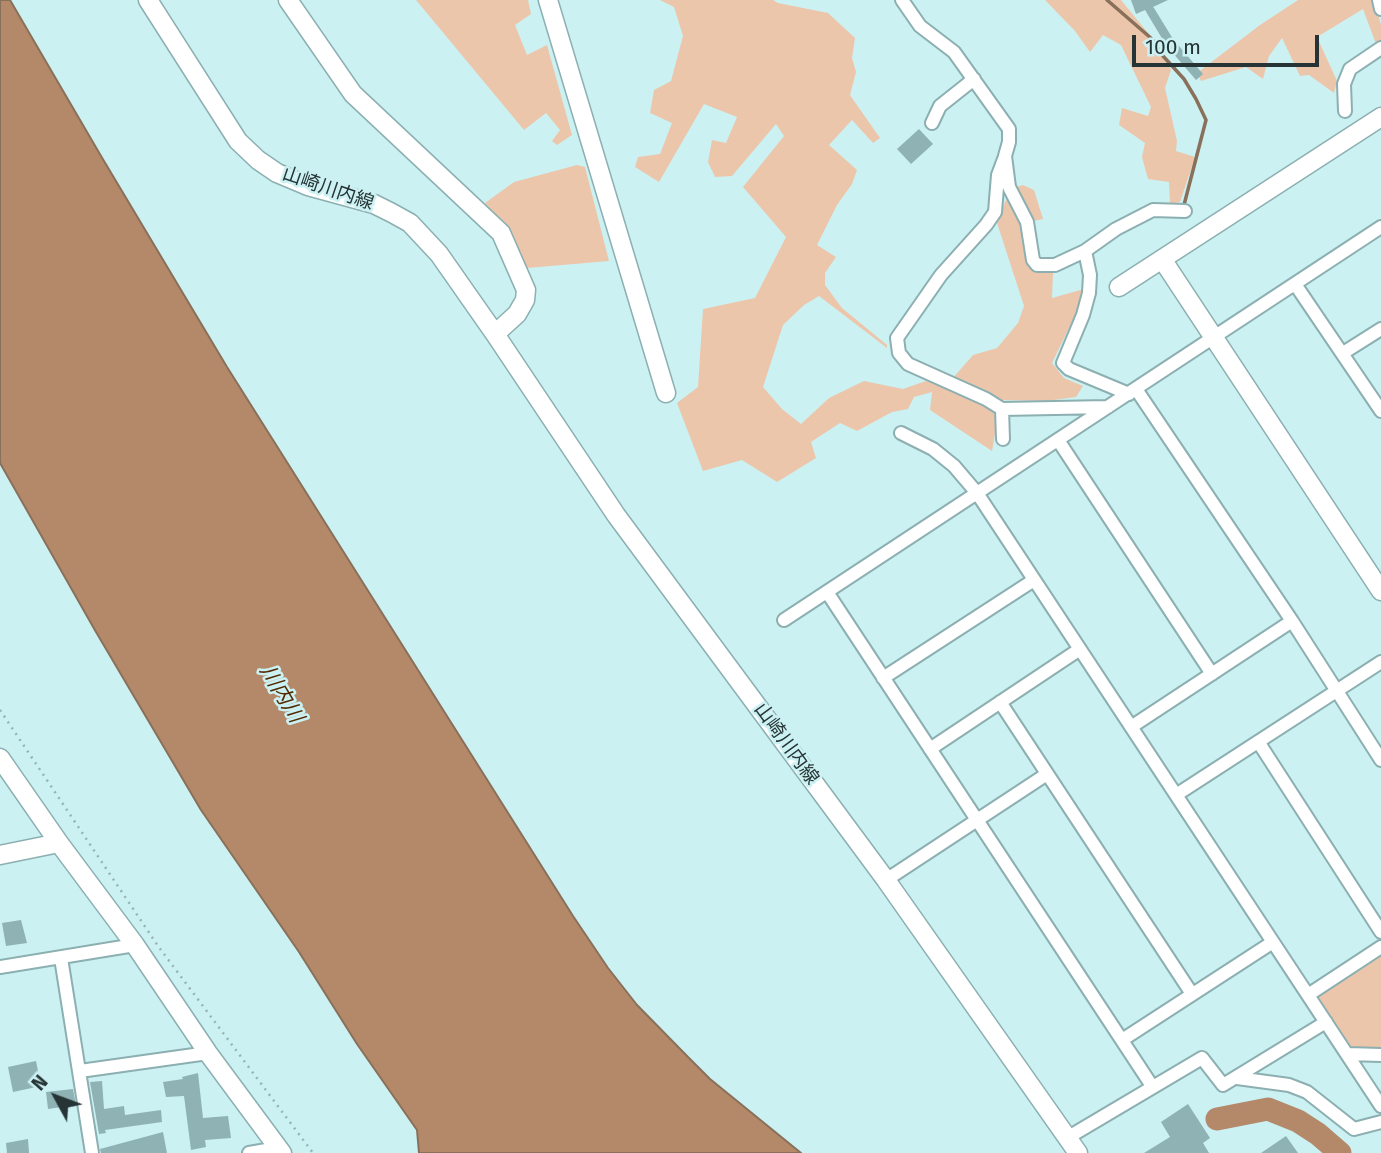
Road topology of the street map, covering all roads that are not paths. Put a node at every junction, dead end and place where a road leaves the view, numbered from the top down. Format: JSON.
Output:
{"nodes":[{"id":1,"x":148,"y":0,"type":"edge"},
{"id":2,"x":288,"y":0,"type":"edge"},
{"id":3,"x":548,"y":0,"type":"edge"},
{"id":4,"x":902,"y":0,"type":"edge"},
{"id":5,"x":1379,"y":0,"type":"edge"},
{"id":6,"x":1381,"y":9,"type":"edge"},
{"id":7,"x":1381,"y":48,"type":"edge"},
{"id":8,"x":974,"y":79,"type":"junction"},
{"id":9,"x":1345,"y":111,"type":"dead end"},
{"id":10,"x":1381,"y":117,"type":"edge"},
{"id":11,"x":932,"y":124,"type":"dead end"},
{"id":12,"x":1005,"y":156,"type":"junction"},
{"id":13,"x":1185,"y":211,"type":"dead end"},
{"id":14,"x":1381,"y":227,"type":"edge"},
{"id":15,"x":1085,"y":251,"type":"junction"},
{"id":16,"x":1162,"y":259,"type":"junction"},
{"id":17,"x":1295,"y":284,"type":"junction"},
{"id":18,"x":1119,"y":287,"type":"dead end"},
{"id":19,"x":1381,"y":329,"type":"edge"},
{"id":20,"x":495,"y":334,"type":"junction"},
{"id":21,"x":1214,"y":338,"type":"junction"},
{"id":22,"x":1343,"y":353,"type":"junction"},
{"id":23,"x":1132,"y":391,"type":"junction"},
{"id":24,"x":666,"y":393,"type":"dead end"},
{"id":25,"x":1108,"y":407,"type":"junction"},
{"id":26,"x":1002,"y":409,"type":"junction"},
{"id":27,"x":1381,"y":411,"type":"edge"},
{"id":28,"x":901,"y":433,"type":"dead end"},
{"id":29,"x":1003,"y":439,"type":"dead end"},
{"id":30,"x":1058,"y":440,"type":"junction"},
{"id":31,"x":977,"y":493,"type":"junction"},
{"id":32,"x":1034,"y":580,"type":"junction"},
{"id":33,"x":1381,"y":591,"type":"edge"},
{"id":34,"x":827,"y":592,"type":"junction"},
{"id":35,"x":784,"y":620,"type":"dead end"},
{"id":36,"x":1292,"y":621,"type":"junction"},
{"id":37,"x":1080,"y":649,"type":"junction"},
{"id":38,"x":1381,"y":662,"type":"edge"},
{"id":39,"x":1212,"y":674,"type":"junction"},
{"id":40,"x":883,"y":678,"type":"junction"},
{"id":41,"x":1336,"y":691,"type":"junction"},
{"id":42,"x":1000,"y":702,"type":"junction"},
{"id":43,"x":1131,"y":727,"type":"junction"},
{"id":44,"x":1259,"y":743,"type":"junction"},
{"id":45,"x":930,"y":749,"type":"junction"},
{"id":46,"x":0,"y":758,"type":"edge"},
{"id":47,"x":1381,"y":760,"type":"edge"},
{"id":48,"x":1047,"y":774,"type":"junction"},
{"id":49,"x":1176,"y":795,"type":"junction"},
{"id":50,"x":977,"y":820,"type":"junction"},
{"id":51,"x":59,"y":843,"type":"junction"},
{"id":52,"x":0,"y":855,"type":"edge"},
{"id":53,"x":886,"y":880,"type":"junction"},
{"id":54,"x":1381,"y":932,"type":"edge"},
{"id":55,"x":1273,"y":942,"type":"junction"},
{"id":56,"x":135,"y":945,"type":"junction"},
{"id":57,"x":1381,"y":947,"type":"edge"},
{"id":58,"x":61,"y":958,"type":"junction"},
{"id":59,"x":0,"y":967,"type":"edge"},
{"id":60,"x":1192,"y":994,"type":"junction"},
{"id":61,"x":1308,"y":995,"type":"junction"},
{"id":62,"x":1326,"y":1022,"type":"junction"},
{"id":63,"x":1122,"y":1040,"type":"junction"},
{"id":64,"x":208,"y":1053,"type":"junction"},
{"id":65,"x":1348,"y":1054,"type":"junction"},
{"id":66,"x":1381,"y":1055,"type":"edge"},
{"id":67,"x":79,"y":1071,"type":"junction"},
{"id":68,"x":1237,"y":1078,"type":"junction"},
{"id":69,"x":1152,"y":1086,"type":"junction"},
{"id":70,"x":1381,"y":1106,"type":"edge"},
{"id":71,"x":1381,"y":1122,"type":"edge"},
{"id":72,"x":1067,"y":1138,"type":"junction"},
{"id":73,"x":280,"y":1150,"type":"edge"},
{"id":74,"x":92,"y":1153,"type":"edge"},
{"id":75,"x":249,"y":1153,"type":"edge"},
{"id":76,"x":1078,"y":1153,"type":"edge"}],
"edges":[{"from":1,"to":20,"type":"main road","name":"山崎川内線"},
{"from":2,"to":20,"type":"main road"},
{"from":3,"to":24,"type":"main road"},
{"from":4,"to":8,"type":"street"},
{"from":5,"to":6,"type":"street"},
{"from":7,"to":9,"type":"street"},
{"from":8,"to":11,"type":"street"},
{"from":8,"to":12,"type":"street"},
{"from":10,"to":16,"type":"main road"},
{"from":12,"to":15,"type":"street"},
{"from":12,"to":26,"type":"street"},
{"from":13,"to":15,"type":"street"},
{"from":14,"to":17,"type":"street"},
{"from":15,"to":23,"type":"street"},
{"from":16,"to":18,"type":"main road"},
{"from":16,"to":21,"type":"main road"},
{"from":17,"to":21,"type":"street"},
{"from":17,"to":22,"type":"street"},
{"from":19,"to":22,"type":"street"},
{"from":20,"to":53,"type":"main road","name":"山崎川内線"},
{"from":21,"to":23,"type":"street"},
{"from":21,"to":33,"type":"main road"},
{"from":22,"to":27,"type":"street"},
{"from":23,"to":25,"type":"street"},
{"from":23,"to":36,"type":"street"},
{"from":25,"to":26,"type":"street"},
{"from":25,"to":30,"type":"street"},
{"from":26,"to":29,"type":"street"},
{"from":28,"to":31,"type":"street"},
{"from":30,"to":31,"type":"street"},
{"from":30,"to":39,"type":"street"},
{"from":31,"to":32,"type":"street"},
{"from":31,"to":34,"type":"street"},
{"from":32,"to":37,"type":"street"},
{"from":32,"to":40,"type":"street"},
{"from":34,"to":35,"type":"street"},
{"from":34,"to":40,"type":"street"},
{"from":36,"to":39,"type":"street"},
{"from":36,"to":41,"type":"street"},
{"from":37,"to":42,"type":"street"},
{"from":37,"to":43,"type":"street"},
{"from":38,"to":41,"type":"street"},
{"from":39,"to":43,"type":"street"},
{"from":40,"to":45,"type":"street"},
{"from":41,"to":44,"type":"street"},
{"from":41,"to":47,"type":"street"},
{"from":42,"to":45,"type":"street"},
{"from":42,"to":48,"type":"street"},
{"from":43,"to":49,"type":"street"},
{"from":44,"to":49,"type":"street"},
{"from":44,"to":54,"type":"street"},
{"from":45,"to":50,"type":"street"},
{"from":46,"to":51,"type":"main road"},
{"from":48,"to":50,"type":"street"},
{"from":48,"to":60,"type":"street"},
{"from":49,"to":55,"type":"street"},
{"from":50,"to":53,"type":"street"},
{"from":50,"to":63,"type":"street"},
{"from":51,"to":52,"type":"main road"},
{"from":51,"to":56,"type":"main road"},
{"from":53,"to":72,"type":"main road","name":"山崎川内線"},
{"from":55,"to":60,"type":"street"},
{"from":55,"to":61,"type":"street"},
{"from":56,"to":58,"type":"street"},
{"from":56,"to":64,"type":"main road"},
{"from":57,"to":61,"type":"street"},
{"from":58,"to":59,"type":"street"},
{"from":58,"to":67,"type":"street"},
{"from":60,"to":63,"type":"street"},
{"from":61,"to":62,"type":"street"},
{"from":62,"to":65,"type":"street"},
{"from":62,"to":68,"type":"street"},
{"from":63,"to":69,"type":"street"},
{"from":64,"to":67,"type":"street"},
{"from":64,"to":73,"type":"main road"},
{"from":65,"to":66,"type":"street"},
{"from":65,"to":70,"type":"street"},
{"from":67,"to":74,"type":"street"},
{"from":68,"to":69,"type":"street"},
{"from":68,"to":71,"type":"street"},
{"from":69,"to":72,"type":"street"},
{"from":72,"to":76,"type":"main road","name":"山崎川内線"},
{"from":73,"to":75,"type":"street"}]}
